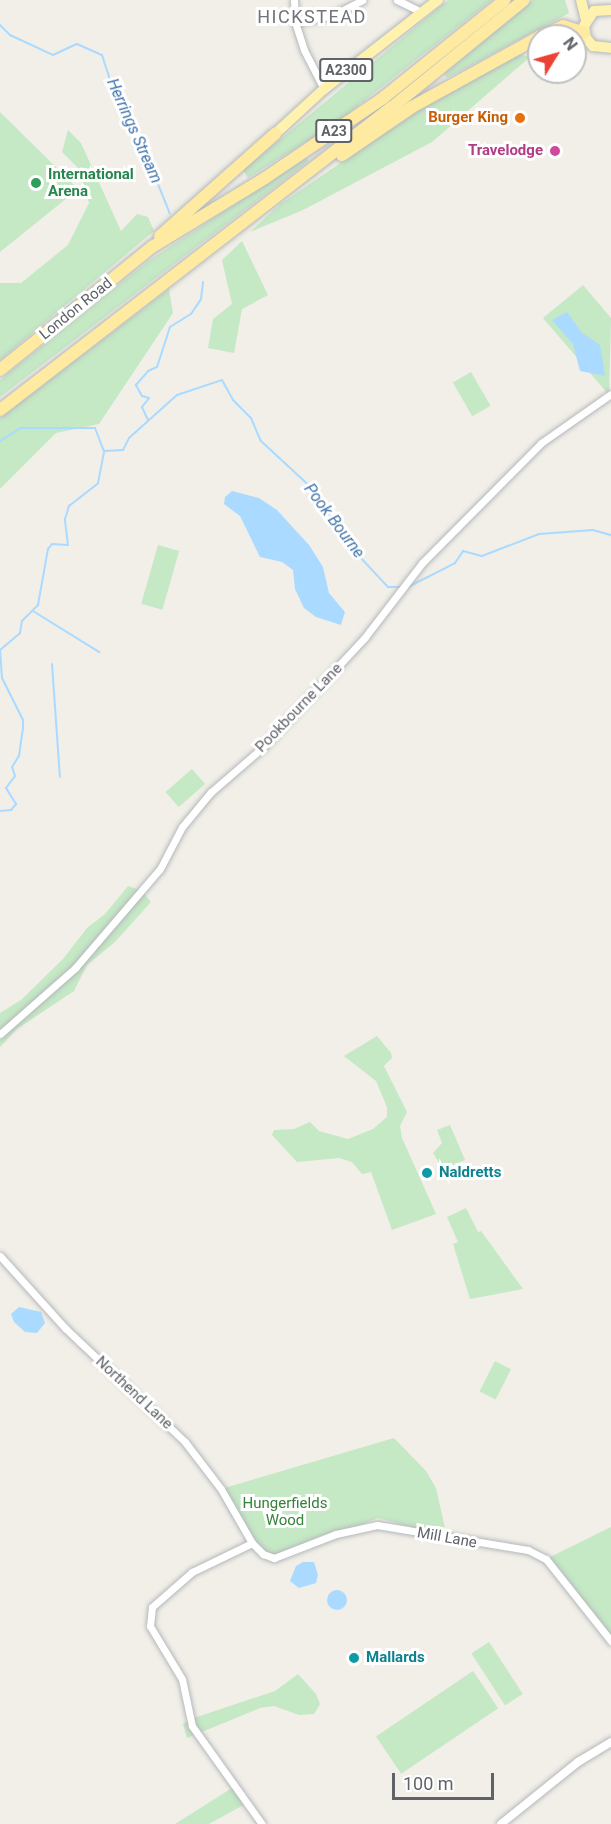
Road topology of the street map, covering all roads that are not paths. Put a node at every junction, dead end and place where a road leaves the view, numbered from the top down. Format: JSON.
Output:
{"nodes":[{"id":1,"x":294,"y":0,"type":"edge"},
{"id":2,"x":362,"y":0,"type":"edge"},
{"id":3,"x":397,"y":0,"type":"edge"},
{"id":4,"x":438,"y":0,"type":"edge"},
{"id":5,"x":505,"y":0,"type":"edge"},
{"id":6,"x":524,"y":0,"type":"edge"},
{"id":7,"x":581,"y":0,"type":"edge"},
{"id":8,"x":587,"y":0,"type":"edge"},
{"id":9,"x":605,"y":9,"type":"edge"},
{"id":10,"x":422,"y":12,"type":"junction"},
{"id":11,"x":586,"y":20,"type":"junction"},
{"id":12,"x":294,"y":22,"type":"junction"},
{"id":13,"x":585,"y":24,"type":"edge"},
{"id":14,"x":587,"y":37,"type":"edge"},
{"id":15,"x":527,"y":43,"type":"edge"},
{"id":16,"x":611,"y":48,"type":"edge"},
{"id":17,"x":324,"y":89,"type":"junction"},
{"id":18,"x":275,"y":134,"type":"joint"},
{"id":19,"x":295,"y":182,"type":"junction"},
{"id":20,"x":152,"y":247,"type":"junction"},
{"id":21,"x":0,"y":370,"type":"edge"},
{"id":22,"x":611,"y":394,"type":"edge"},
{"id":23,"x":0,"y":410,"type":"edge"},
{"id":24,"x":0,"y":1034,"type":"edge"},
{"id":25,"x":0,"y":1256,"type":"edge"},
{"id":26,"x":252,"y":1543,"type":"junction"},
{"id":27,"x":611,"y":1641,"type":"edge"},
{"id":28,"x":611,"y":1742,"type":"edge"},
{"id":29,"x":262,"y":1824,"type":"edge"},
{"id":30,"x":501,"y":1824,"type":"edge"}],
"edges":[{"from":1,"to":12,"type":"street"},
{"from":2,"to":12,"type":"street"},
{"from":3,"to":10,"type":"street"},
{"from":4,"to":10,"type":"main road","number":"A2300"},
{"from":5,"to":20,"type":"highway","number":"A23"},
{"from":6,"to":19,"type":"highway","number":"A23"},
{"from":7,"to":11,"type":"main road"},
{"from":8,"to":9,"type":"main road"},
{"from":9,"to":11,"type":"main road"},
{"from":10,"to":17,"type":"main road","number":"A2300"},
{"from":11,"to":13,"type":"main road"},
{"from":12,"to":17,"type":"street"},
{"from":14,"to":16,"type":"main road"},
{"from":15,"to":19,"type":"highway"},
{"from":17,"to":18,"type":"main road","number":"A2300"},
{"from":18,"to":20,"type":"highway"},
{"from":19,"to":23,"type":"highway","number":"A23"},
{"from":20,"to":21,"type":"highway","name":"London Road","number":"A23"},
{"from":22,"to":24,"type":"street","name":"Pookbourne Lane"},
{"from":25,"to":26,"type":"street","name":"Northend Lane"},
{"from":26,"to":27,"type":"street","name":"Mill Lane"},
{"from":26,"to":29,"type":"street"},
{"from":28,"to":30,"type":"street"}]}
